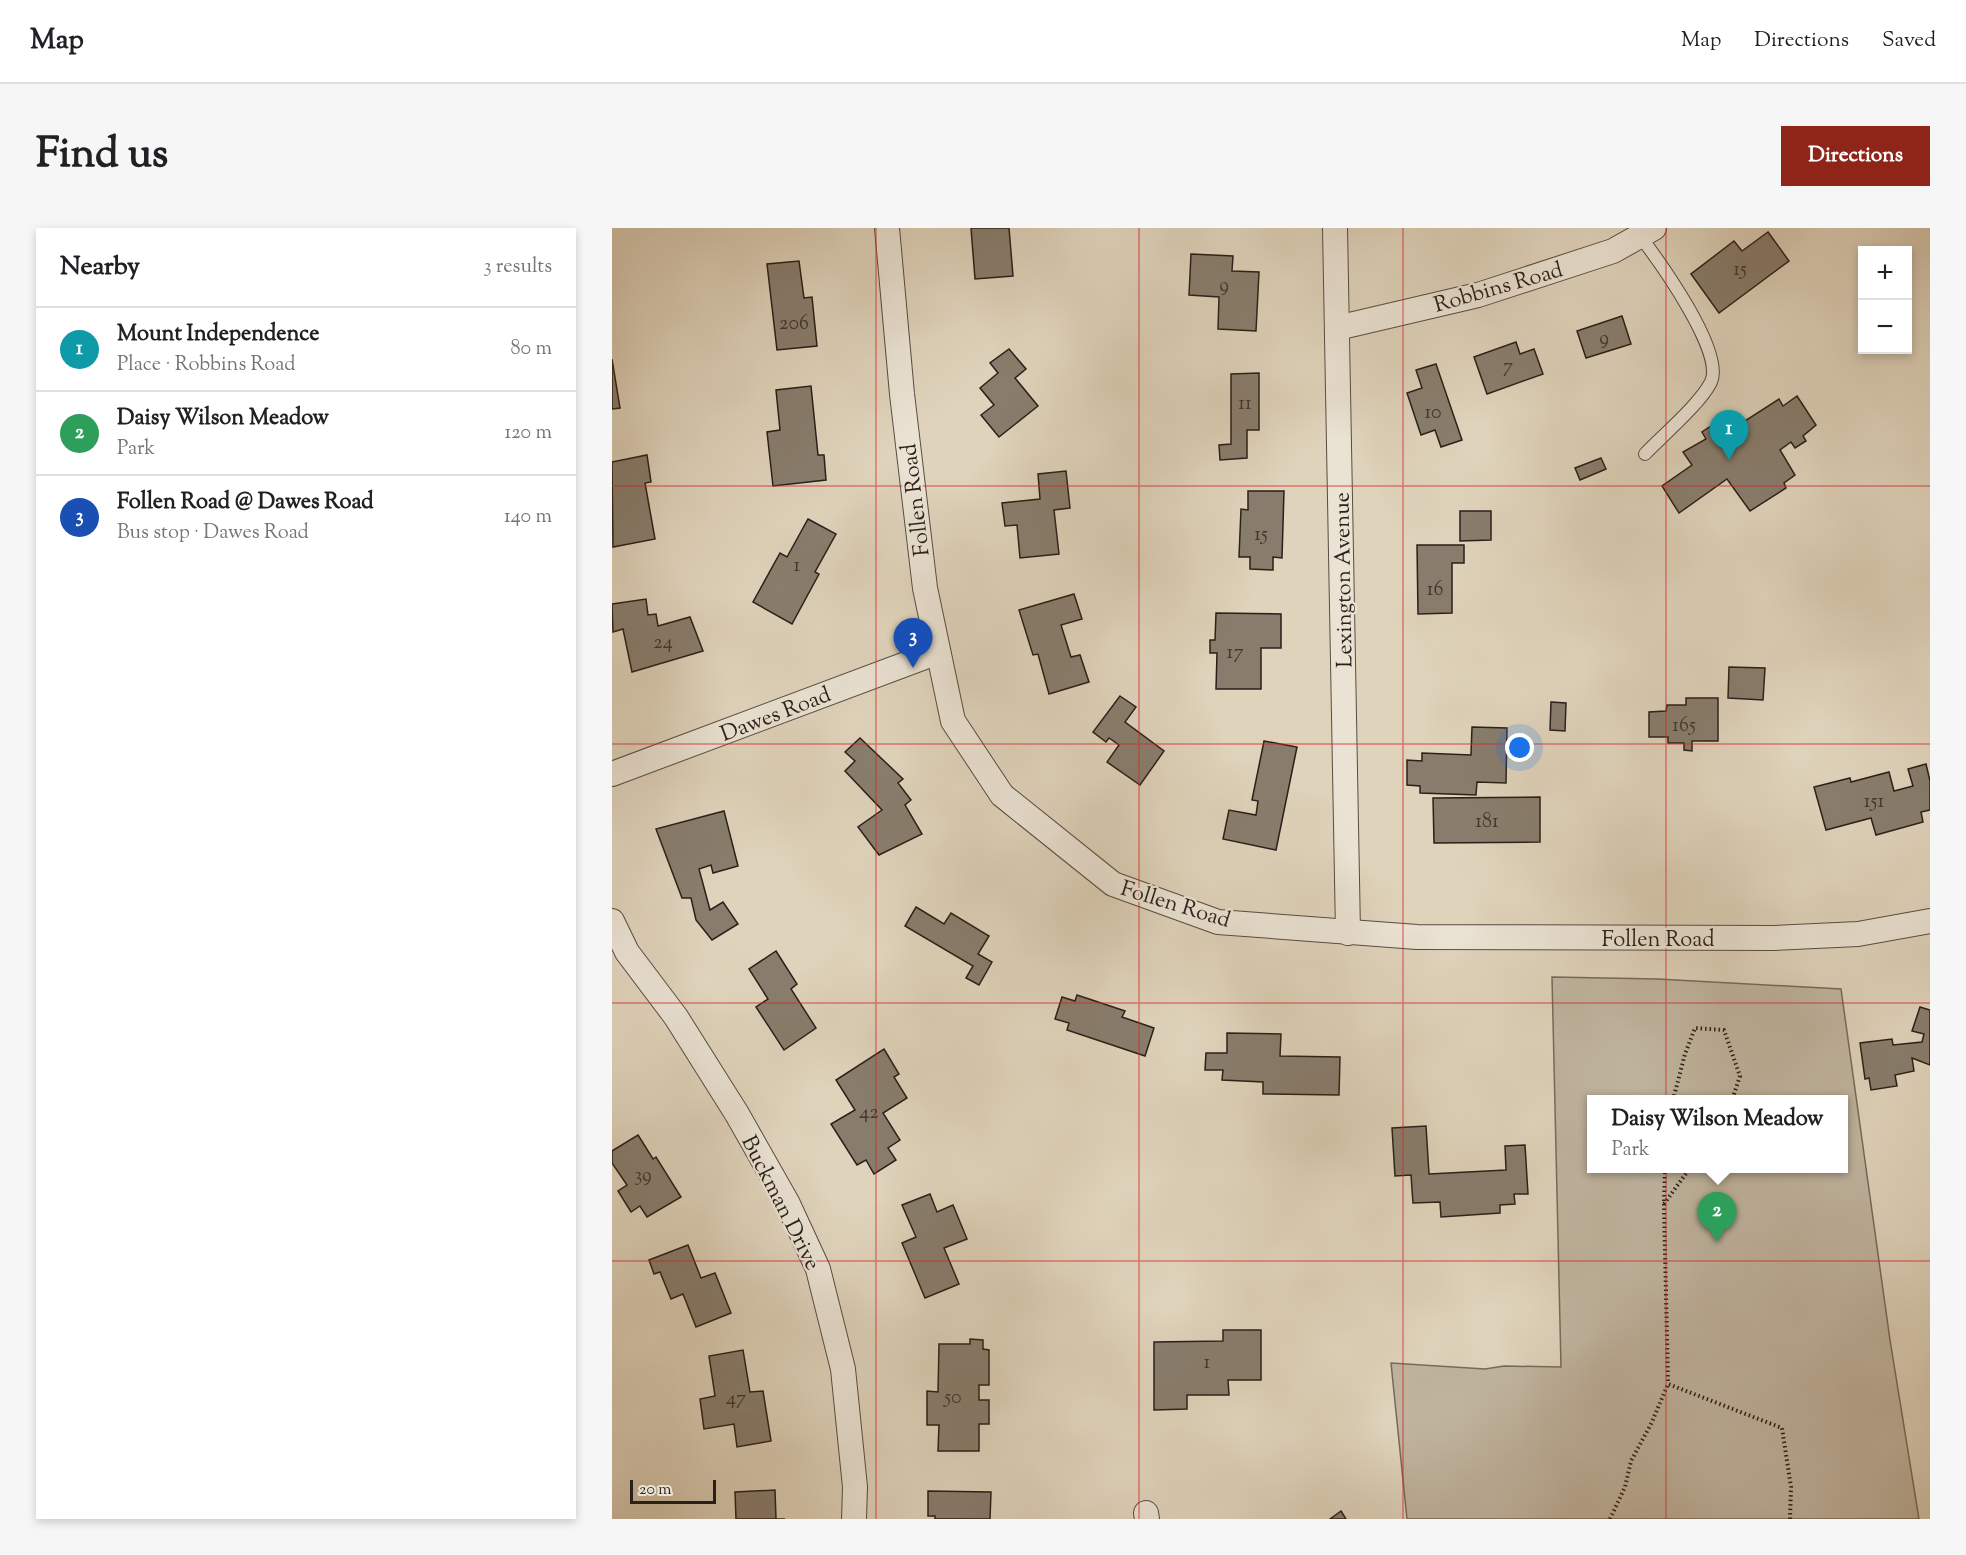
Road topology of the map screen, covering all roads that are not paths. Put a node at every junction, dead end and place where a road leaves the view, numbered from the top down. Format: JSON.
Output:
{"nodes":[{"id":1,"x":887,"y":228,"type":"edge"},
{"id":2,"x":1335,"y":228,"type":"edge"},
{"id":3,"x":1647,"y":232,"type":"edge"},
{"id":4,"x":1337,"y":328,"type":"junction"},
{"id":5,"x":1645,"y":454,"type":"dead end"},
{"id":6,"x":938,"y":652,"type":"junction"},
{"id":7,"x":612,"y":774,"type":"edge"},
{"id":8,"x":612,"y":921,"type":"edge"},
{"id":9,"x":1930,"y":921,"type":"edge"},
{"id":10,"x":1348,"y":933,"type":"junction"},
{"id":11,"x":854,"y":1519,"type":"edge"}],
"edges":[{"from":1,"to":6,"type":"street","name":"Follen Road"},
{"from":2,"to":4,"type":"street","name":"Lexington Avenue"},
{"from":3,"to":4,"type":"street","name":"Robbins Road"},
{"from":3,"to":5,"type":"lane"},
{"from":4,"to":10,"type":"street","name":"Lexington Avenue"},
{"from":6,"to":7,"type":"street","name":"Dawes Road"},
{"from":6,"to":10,"type":"street","name":"Follen Road"},
{"from":8,"to":11,"type":"street","name":"Buckman Drive"},
{"from":9,"to":10,"type":"street","name":"Follen Road"}]}
